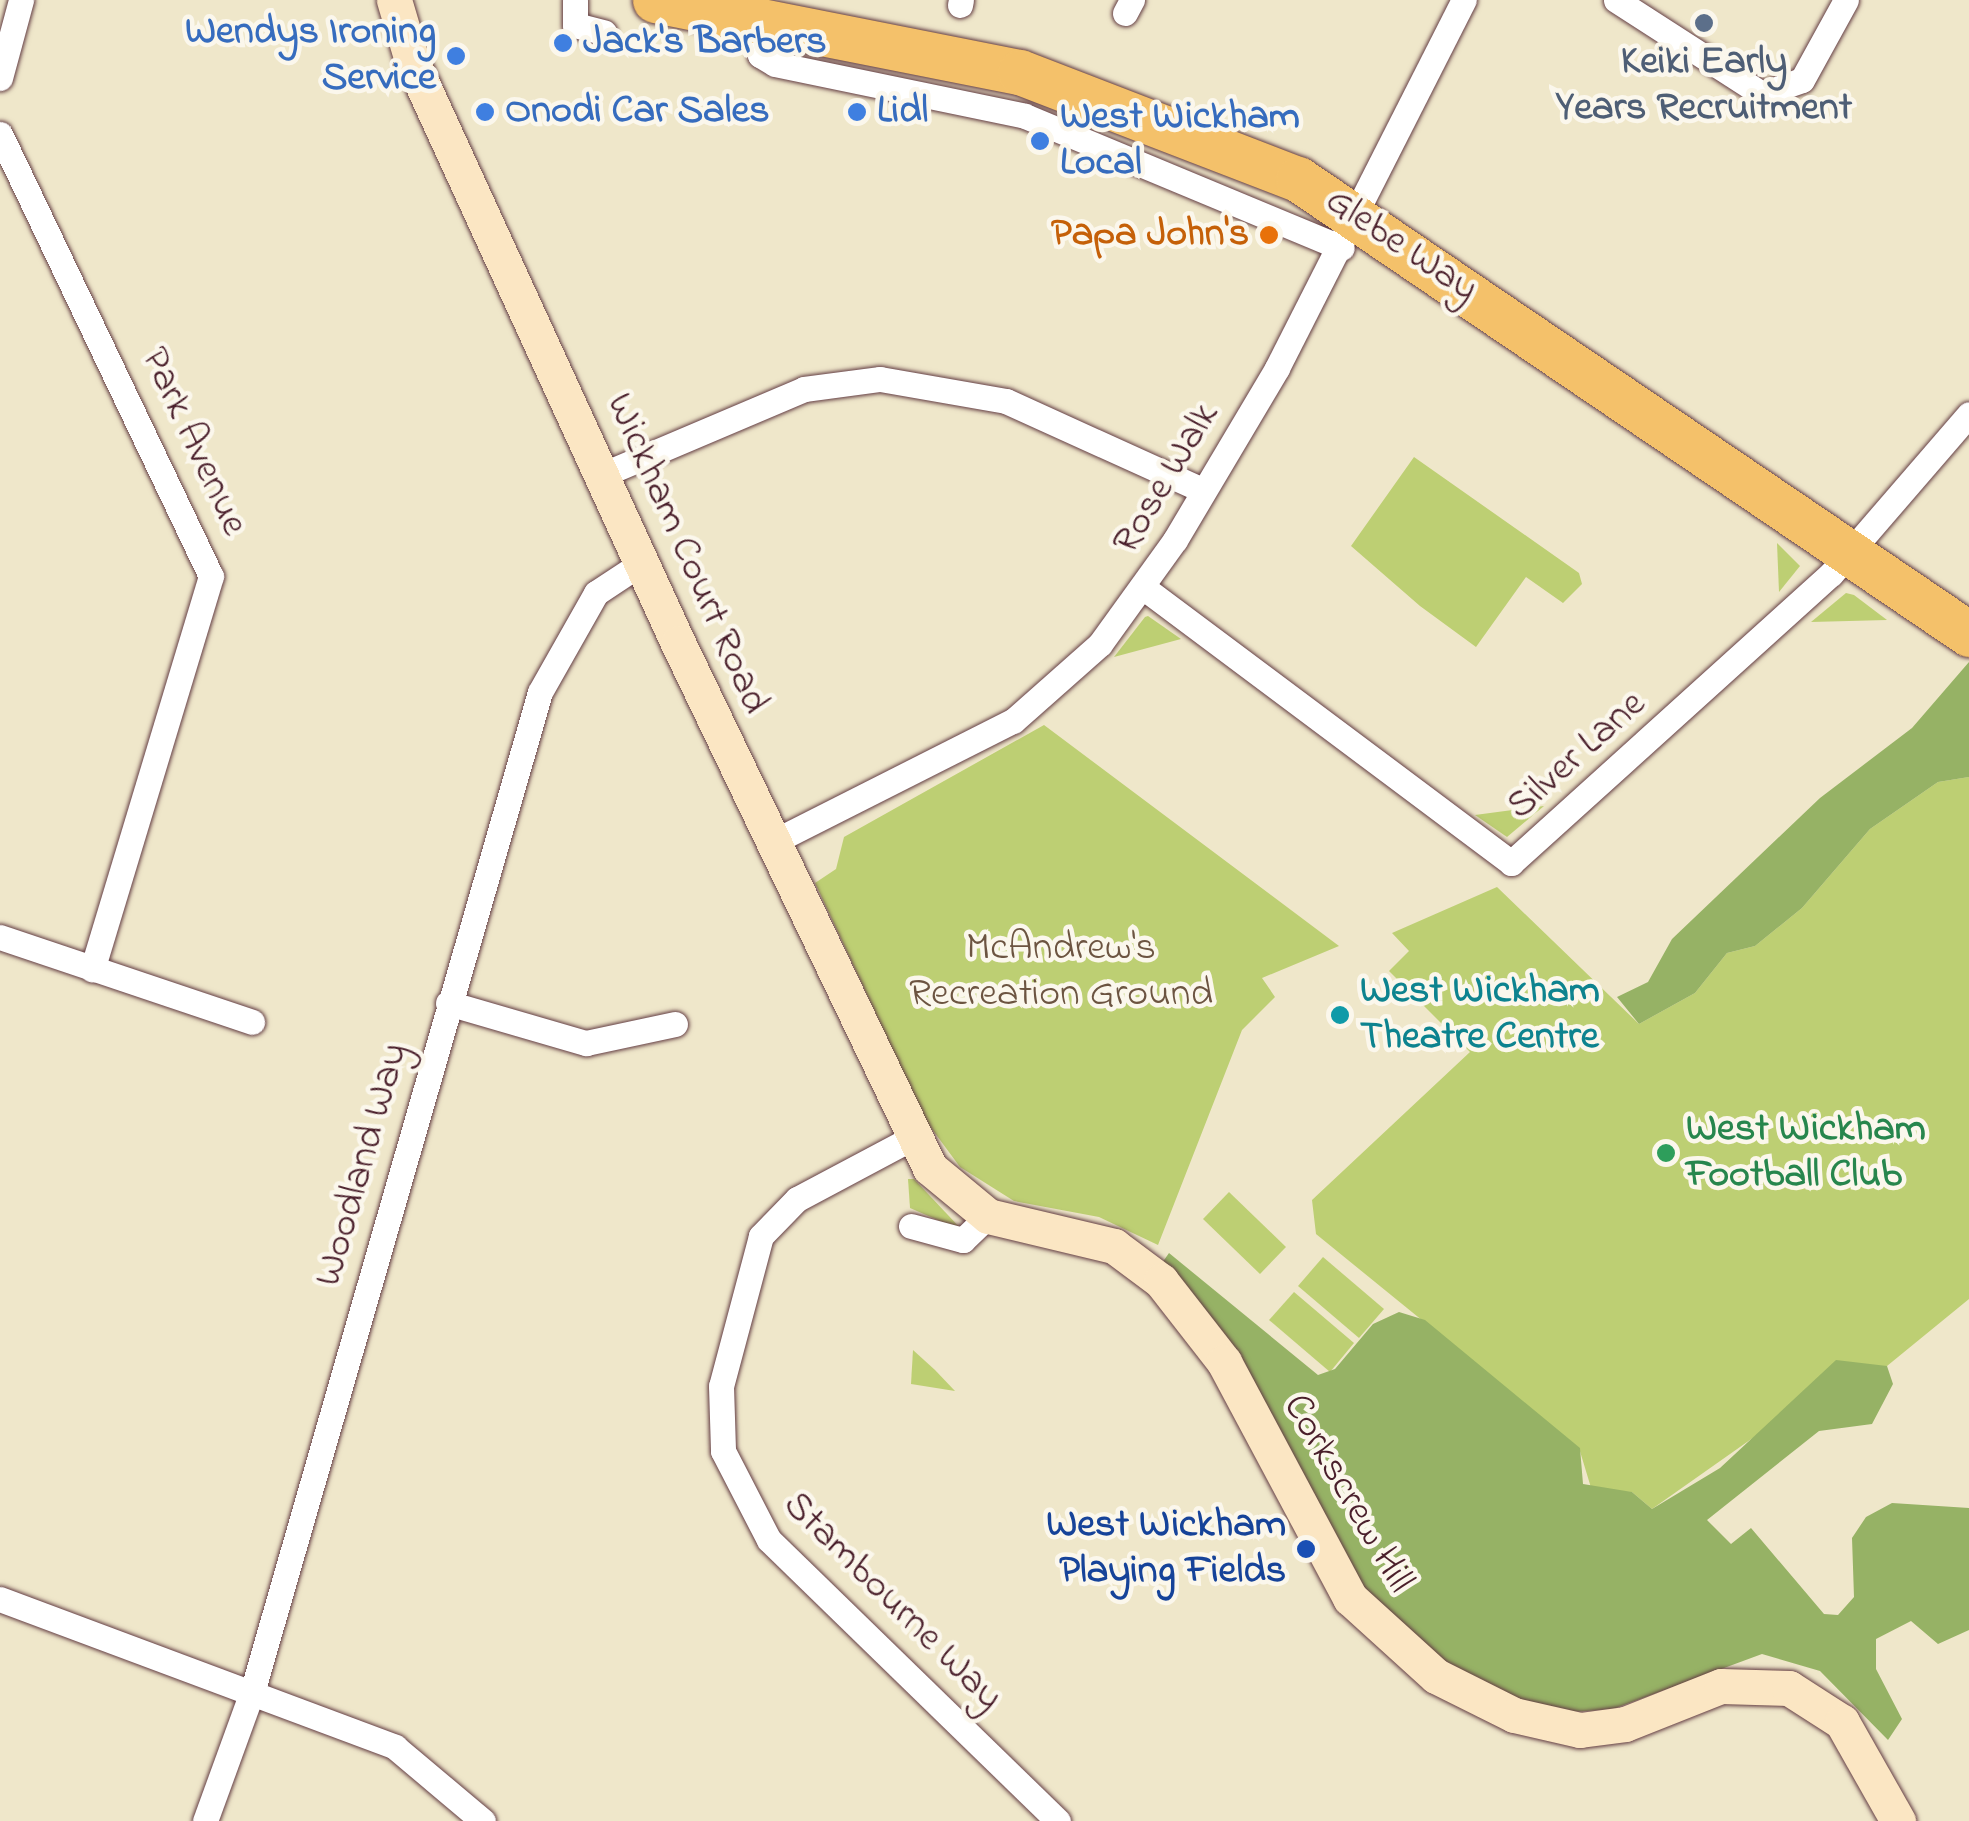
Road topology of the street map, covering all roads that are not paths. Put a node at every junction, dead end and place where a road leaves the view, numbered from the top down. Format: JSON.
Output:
{"nodes":[{"id":1,"x":21,"y":0,"type":"edge"},
{"id":2,"x":394,"y":0,"type":"edge"},
{"id":3,"x":575,"y":0,"type":"edge"},
{"id":4,"x":656,"y":0,"type":"edge"},
{"id":5,"x":1464,"y":0,"type":"edge"},
{"id":6,"x":1616,"y":0,"type":"edge"},
{"id":7,"x":1846,"y":0,"type":"edge"},
{"id":8,"x":604,"y":32,"type":"dead end"},
{"id":9,"x":0,"y":78,"type":"edge"},
{"id":10,"x":0,"y":134,"type":"edge"},
{"id":11,"x":1351,"y":231,"type":"junction"},
{"id":12,"x":1969,"y":414,"type":"edge"},
{"id":13,"x":604,"y":474,"type":"junction"},
{"id":14,"x":1204,"y":492,"type":"junction"},
{"id":15,"x":1852,"y":552,"type":"junction"},
{"id":16,"x":643,"y":562,"type":"junction"},
{"id":17,"x":1144,"y":588,"type":"junction"},
{"id":18,"x":1969,"y":634,"type":"edge"},
{"id":19,"x":771,"y":843,"type":"junction"},
{"id":20,"x":0,"y":937,"type":"edge"},
{"id":21,"x":92,"y":970,"type":"junction"},
{"id":22,"x":448,"y":1003,"type":"junction"},
{"id":23,"x":252,"y":1022,"type":"dead end"},
{"id":24,"x":675,"y":1024,"type":"dead end"},
{"id":25,"x":910,"y":1139,"type":"junction"},
{"id":26,"x":988,"y":1216,"type":"junction"},
{"id":27,"x":911,"y":1226,"type":"dead end"},
{"id":28,"x":0,"y":1599,"type":"edge"},
{"id":29,"x":253,"y":1689,"type":"junction"},
{"id":30,"x":205,"y":1821,"type":"edge"},
{"id":31,"x":484,"y":1821,"type":"edge"},
{"id":32,"x":1058,"y":1821,"type":"edge"},
{"id":33,"x":1898,"y":1821,"type":"edge"}],
"edges":[{"from":1,"to":9,"type":"street"},
{"from":2,"to":13,"type":"street","name":"Wickham Court Road"},
{"from":3,"to":8,"type":"street"},
{"from":4,"to":11,"type":"highway","name":"Glebe Way"},
{"from":5,"to":11,"type":"street","name":"Rose Walk"},
{"from":6,"to":7,"type":"street"},
{"from":10,"to":21,"type":"street","name":"Park Avenue"},
{"from":11,"to":14,"type":"street","name":"Rose Walk"},
{"from":11,"to":15,"type":"highway","name":"Glebe Way"},
{"from":12,"to":15,"type":"street","name":"Silver Lane"},
{"from":13,"to":14,"type":"street"},
{"from":13,"to":16,"type":"street","name":"Wickham Court Road"},
{"from":14,"to":17,"type":"street","name":"Rose Walk"},
{"from":15,"to":17,"type":"street","name":"Silver Lane"},
{"from":15,"to":18,"type":"highway","name":"Glebe Way"},
{"from":16,"to":19,"type":"street","name":"Wickham Court Road"},
{"from":16,"to":22,"type":"street","name":"Woodland Way"},
{"from":17,"to":19,"type":"street","name":"Rose Walk"},
{"from":19,"to":25,"type":"street","name":"Wickham Court Road"},
{"from":20,"to":21,"type":"street"},
{"from":21,"to":23,"type":"street"},
{"from":22,"to":24,"type":"street"},
{"from":22,"to":29,"type":"street","name":"Woodland Way"},
{"from":25,"to":26,"type":"street","name":"Corkscrew Hill"},
{"from":25,"to":32,"type":"street","name":"Stambourne Way"},
{"from":26,"to":27,"type":"street"},
{"from":26,"to":33,"type":"street","name":"Corkscrew Hill"},
{"from":28,"to":29,"type":"street"},
{"from":29,"to":30,"type":"street","name":"Woodland Way"},
{"from":29,"to":31,"type":"street"}]}
